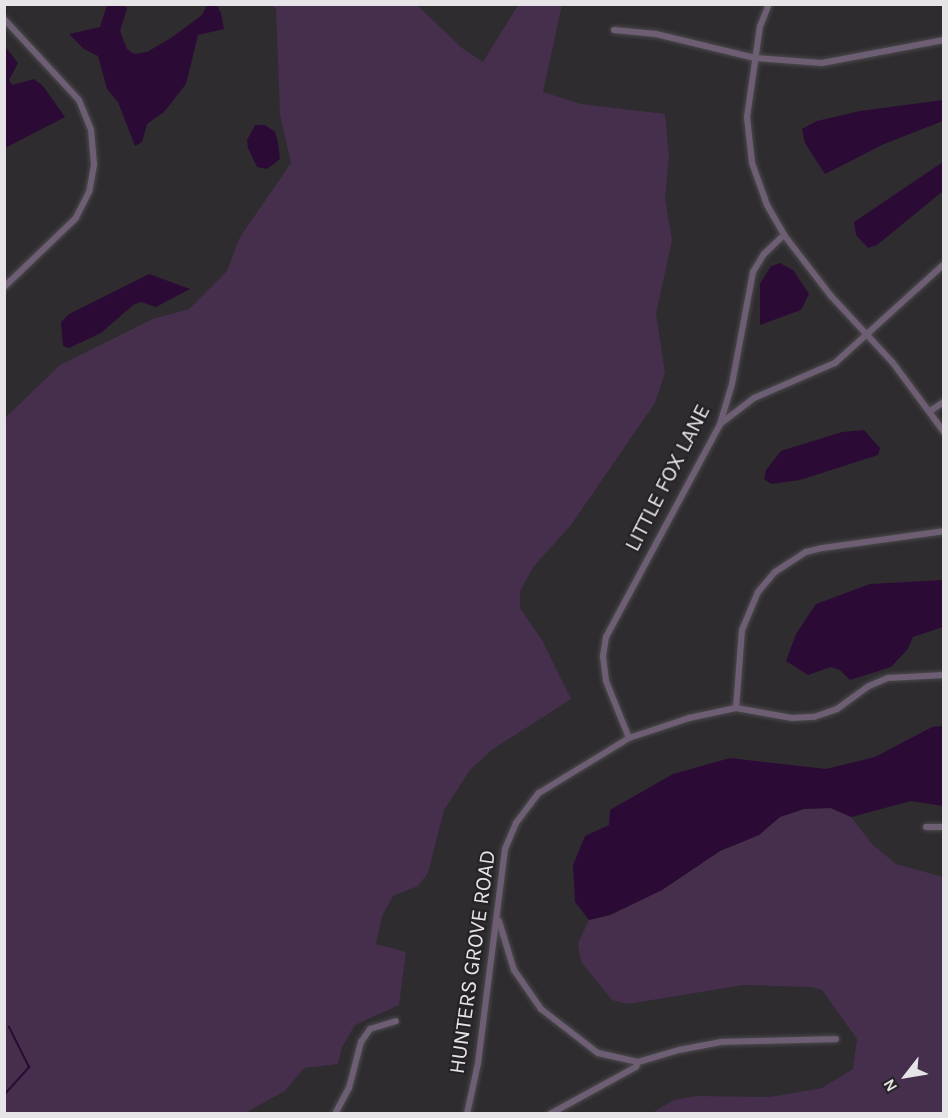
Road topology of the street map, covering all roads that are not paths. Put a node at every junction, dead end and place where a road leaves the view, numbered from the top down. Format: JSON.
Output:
{"nodes":[{"id":1,"x":769,"y":4,"type":"edge"},
{"id":2,"x":4,"y":19,"type":"edge"},
{"id":3,"x":614,"y":30,"type":"dead end"},
{"id":4,"x":944,"y":40,"type":"edge"},
{"id":5,"x":755,"y":58,"type":"junction"},
{"id":6,"x":784,"y":235,"type":"junction"},
{"id":7,"x":944,"y":264,"type":"edge"},
{"id":8,"x":4,"y":287,"type":"edge"},
{"id":9,"x":866,"y":336,"type":"junction"},
{"id":10,"x":944,"y":402,"type":"edge"},
{"id":11,"x":930,"y":411,"type":"junction"},
{"id":12,"x":720,"y":424,"type":"junction"},
{"id":13,"x":944,"y":432,"type":"edge"},
{"id":14,"x":944,"y":531,"type":"edge"},
{"id":15,"x":944,"y":675,"type":"edge"},
{"id":16,"x":736,"y":708,"type":"junction"},
{"id":17,"x":629,"y":738,"type":"junction"},
{"id":18,"x":944,"y":826,"type":"edge"},
{"id":19,"x":926,"y":827,"type":"dead end"},
{"id":20,"x":499,"y":920,"type":"junction"},
{"id":21,"x":396,"y":1021,"type":"dead end"},
{"id":22,"x":836,"y":1039,"type":"dead end"},
{"id":23,"x":638,"y":1062,"type":"junction"},
{"id":24,"x":335,"y":1113,"type":"edge"},
{"id":25,"x":467,"y":1113,"type":"edge"},
{"id":26,"x":550,"y":1113,"type":"edge"}],
"edges":[{"from":1,"to":5,"type":"street"},
{"from":2,"to":8,"type":"street"},
{"from":3,"to":5,"type":"street"},
{"from":4,"to":5,"type":"street"},
{"from":5,"to":6,"type":"street"},
{"from":6,"to":9,"type":"street"},
{"from":6,"to":12,"type":"street","name":"LITTLE FOX LANE"},
{"from":7,"to":9,"type":"street"},
{"from":9,"to":11,"type":"street"},
{"from":9,"to":12,"type":"street"},
{"from":10,"to":11,"type":"street"},
{"from":11,"to":13,"type":"street"},
{"from":12,"to":17,"type":"street","name":"LITTLE FOX LANE"},
{"from":14,"to":16,"type":"street"},
{"from":15,"to":16,"type":"street","name":"HUNTERS GROVE ROAD"},
{"from":16,"to":17,"type":"street","name":"HUNTERS GROVE ROAD"},
{"from":17,"to":20,"type":"street","name":"HUNTERS GROVE ROAD"},
{"from":18,"to":19,"type":"street"},
{"from":20,"to":23,"type":"street"},
{"from":20,"to":25,"type":"street","name":"HUNTERS GROVE ROAD"},
{"from":21,"to":24,"type":"street"},
{"from":22,"to":23,"type":"street"},
{"from":23,"to":26,"type":"street"}]}
